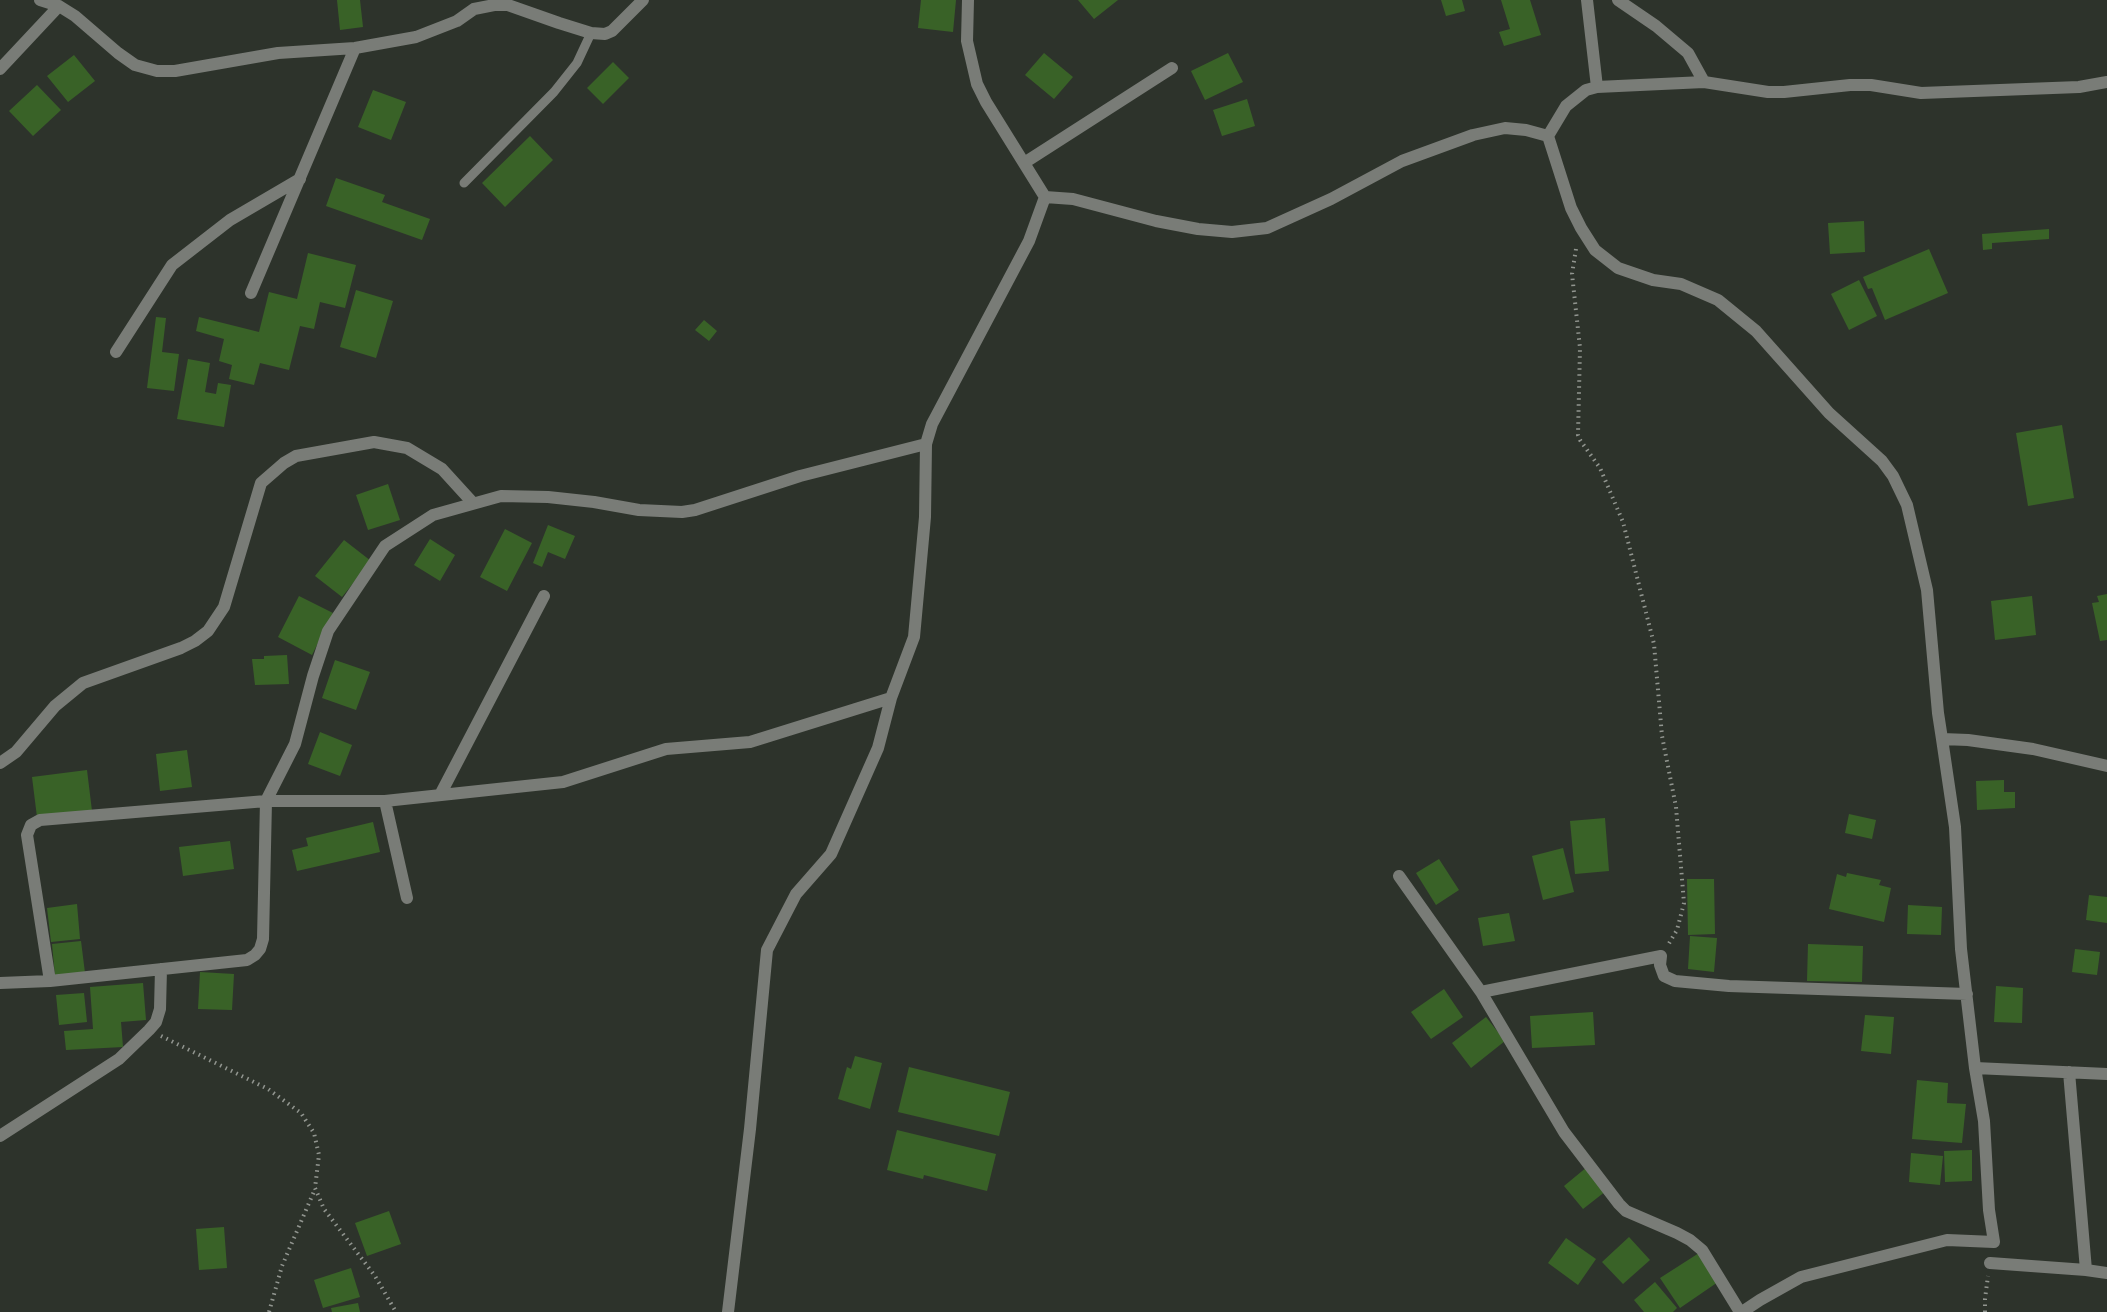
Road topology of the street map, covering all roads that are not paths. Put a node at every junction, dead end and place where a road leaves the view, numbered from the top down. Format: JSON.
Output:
{"nodes":[{"id":1,"x":43,"y":0,"type":"edge"},
{"id":2,"x":643,"y":0,"type":"edge"},
{"id":3,"x":968,"y":0,"type":"edge"},
{"id":4,"x":1587,"y":0,"type":"edge"},
{"id":5,"x":1618,"y":0,"type":"edge"},
{"id":6,"x":59,"y":6,"type":"junction"},
{"id":7,"x":591,"y":33,"type":"junction"},
{"id":8,"x":355,"y":48,"type":"junction"},
{"id":9,"x":1172,"y":68,"type":"dead end"},
{"id":10,"x":0,"y":69,"type":"edge"},
{"id":11,"x":1704,"y":82,"type":"junction"},
{"id":12,"x":2107,"y":82,"type":"edge"},
{"id":13,"x":1597,"y":87,"type":"junction"},
{"id":14,"x":1548,"y":136,"type":"junction"},
{"id":15,"x":1024,"y":163,"type":"junction"},
{"id":16,"x":300,"y":179,"type":"junction"},
{"id":17,"x":464,"y":183,"type":"dead end"},
{"id":18,"x":1045,"y":197,"type":"junction"},
{"id":19,"x":251,"y":293,"type":"dead end"},
{"id":20,"x":116,"y":352,"type":"dead end"},
{"id":21,"x":926,"y":444,"type":"junction"},
{"id":22,"x":473,"y":503,"type":"junction"},
{"id":23,"x":544,"y":596,"type":"dead end"},
{"id":24,"x":891,"y":698,"type":"junction"},
{"id":25,"x":1942,"y":739,"type":"junction"},
{"id":26,"x":0,"y":763,"type":"edge"},
{"id":27,"x":2107,"y":766,"type":"edge"},
{"id":28,"x":440,"y":795,"type":"junction"},
{"id":29,"x":266,"y":801,"type":"junction"},
{"id":30,"x":385,"y":801,"type":"junction"},
{"id":31,"x":1399,"y":876,"type":"dead end"},
{"id":32,"x":407,"y":898,"type":"dead end"},
{"id":33,"x":161,"y":969,"type":"junction"},
{"id":34,"x":50,"y":981,"type":"junction"},
{"id":35,"x":0,"y":983,"type":"edge"},
{"id":36,"x":1481,"y":992,"type":"junction"},
{"id":37,"x":1967,"y":994,"type":"junction"},
{"id":38,"x":1975,"y":1068,"type":"junction"},
{"id":39,"x":2069,"y":1072,"type":"junction"},
{"id":40,"x":2107,"y":1074,"type":"edge"},
{"id":41,"x":0,"y":1136,"type":"edge"},
{"id":42,"x":1990,"y":1263,"type":"dead end"},
{"id":43,"x":2086,"y":1270,"type":"junction"},
{"id":44,"x":2107,"y":1273,"type":"edge"},
{"id":45,"x":728,"y":1312,"type":"edge"},
{"id":46,"x":1741,"y":1312,"type":"edge"}],
"edges":[{"from":1,"to":6,"type":"street"},
{"from":2,"to":7,"type":"street"},
{"from":3,"to":15,"type":"street"},
{"from":4,"to":13,"type":"street"},
{"from":5,"to":11,"type":"street"},
{"from":6,"to":8,"type":"street"},
{"from":6,"to":10,"type":"street"},
{"from":7,"to":8,"type":"street"},
{"from":7,"to":17,"type":"lane"},
{"from":8,"to":16,"type":"street"},
{"from":9,"to":15,"type":"street"},
{"from":11,"to":12,"type":"street"},
{"from":11,"to":13,"type":"street"},
{"from":13,"to":14,"type":"street"},
{"from":14,"to":18,"type":"street"},
{"from":14,"to":25,"type":"street"},
{"from":15,"to":18,"type":"street"},
{"from":16,"to":19,"type":"street"},
{"from":16,"to":20,"type":"street"},
{"from":18,"to":21,"type":"street"},
{"from":21,"to":22,"type":"street"},
{"from":21,"to":24,"type":"street"},
{"from":22,"to":26,"type":"street"},
{"from":22,"to":29,"type":"street"},
{"from":23,"to":28,"type":"street"},
{"from":24,"to":28,"type":"street"},
{"from":24,"to":45,"type":"street"},
{"from":25,"to":27,"type":"street"},
{"from":25,"to":37,"type":"street"},
{"from":28,"to":30,"type":"street"},
{"from":29,"to":30,"type":"street"},
{"from":29,"to":33,"type":"street"},
{"from":29,"to":34,"type":"street"},
{"from":30,"to":32,"type":"street"},
{"from":31,"to":36,"type":"street"},
{"from":33,"to":34,"type":"street"},
{"from":33,"to":41,"type":"street"},
{"from":34,"to":35,"type":"street"},
{"from":36,"to":37,"type":"street"},
{"from":36,"to":46,"type":"street"},
{"from":37,"to":38,"type":"street"},
{"from":38,"to":39,"type":"street"},
{"from":38,"to":46,"type":"street"},
{"from":39,"to":40,"type":"street"},
{"from":39,"to":43,"type":"street"},
{"from":42,"to":43,"type":"street"},
{"from":43,"to":44,"type":"street"}]}
